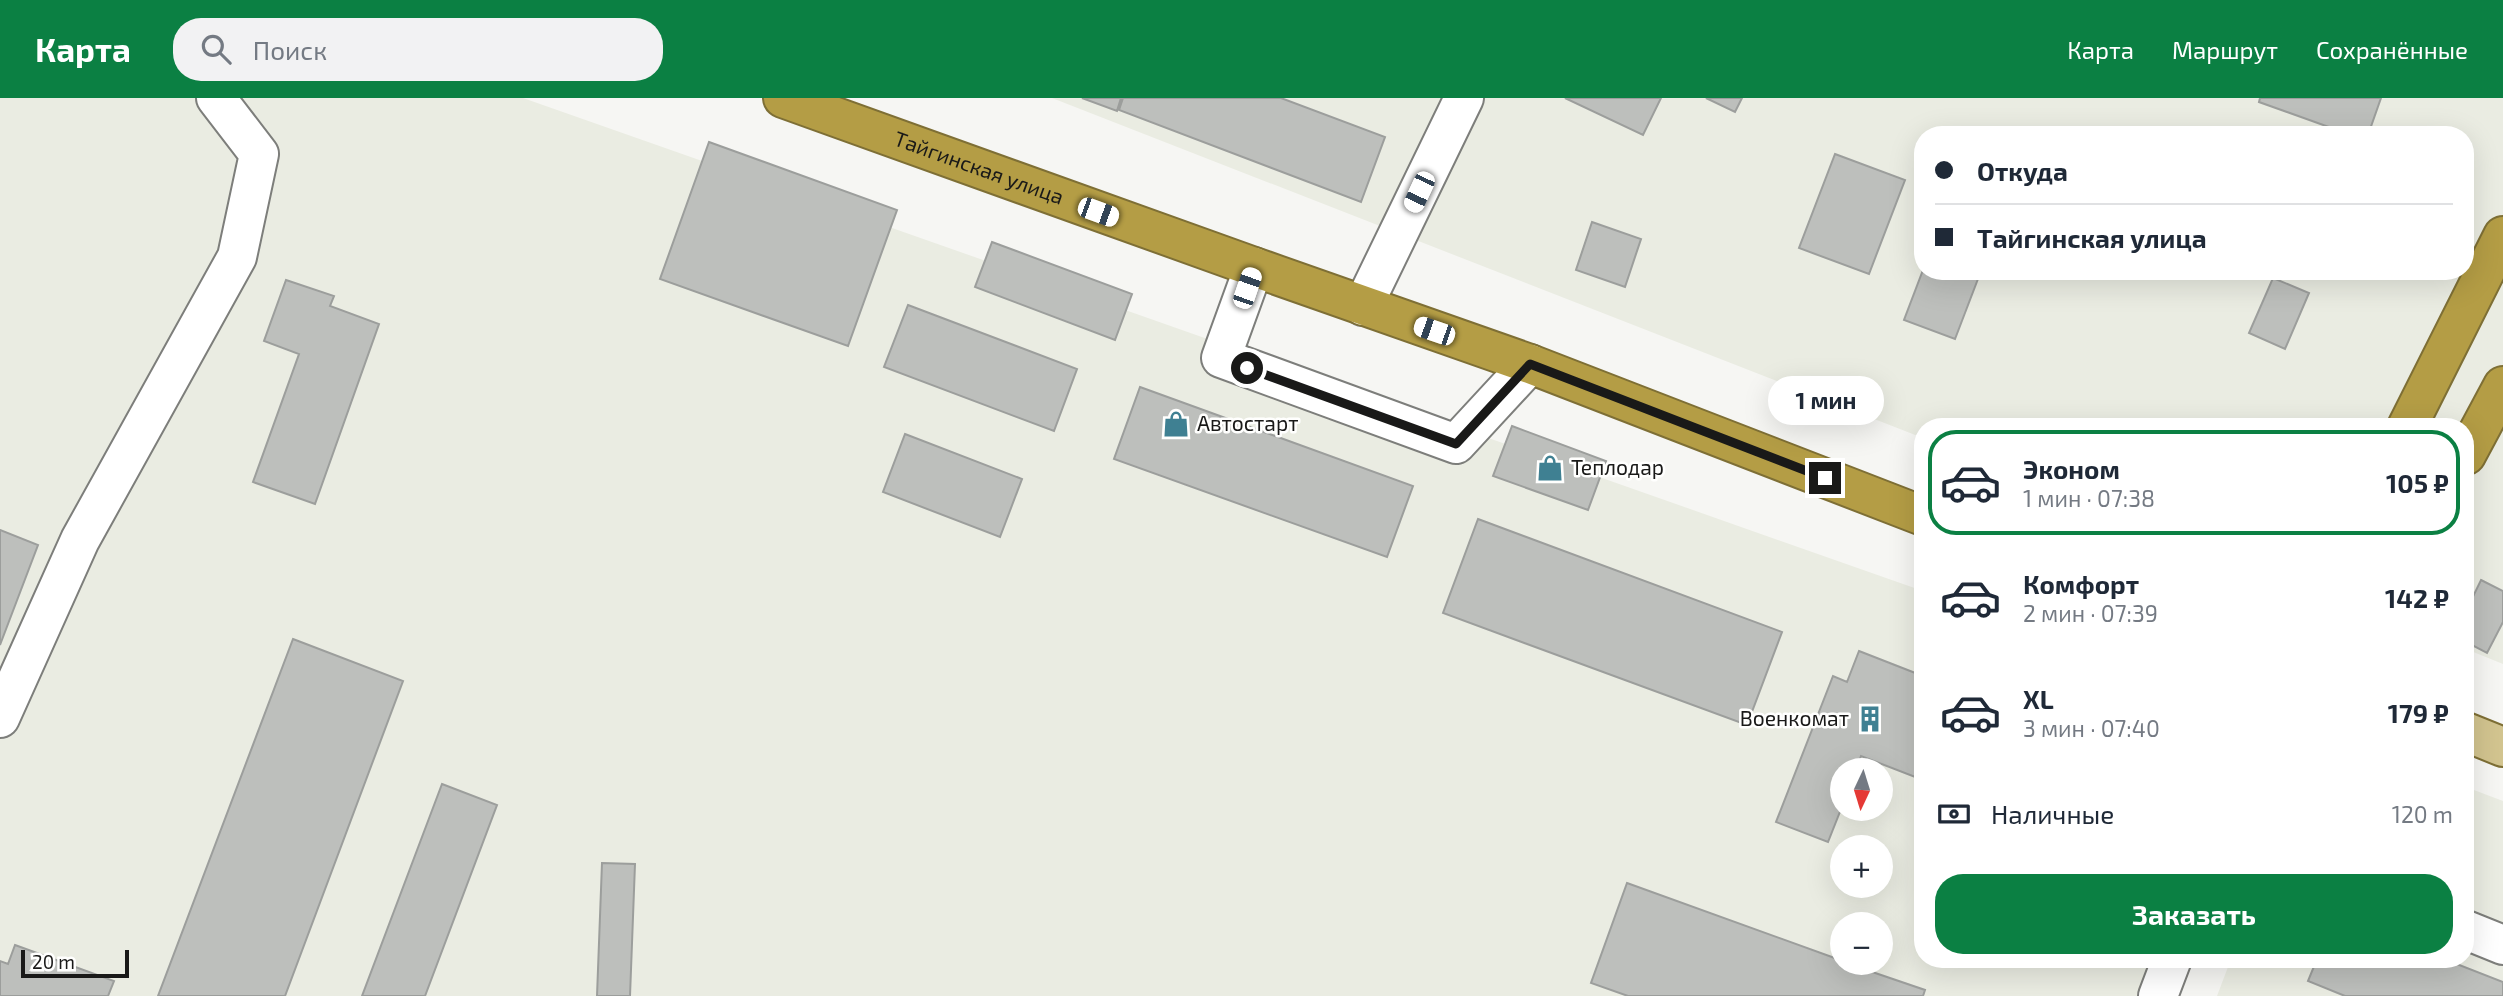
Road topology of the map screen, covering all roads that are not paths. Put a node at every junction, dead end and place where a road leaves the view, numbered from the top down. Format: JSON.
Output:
{"nodes":[{"id":1,"x":216,"y":98,"type":"edge"},
{"id":2,"x":1464,"y":98,"type":"edge"},
{"id":3,"x":786,"y":99,"type":"edge"},
{"id":4,"x":2503,"y":236,"type":"edge"},
{"id":5,"x":1254,"y":267,"type":"junction"},
{"id":6,"x":1363,"y":306,"type":"junction"},
{"id":7,"x":1530,"y":364,"type":"junction"},
{"id":8,"x":2503,"y":386,"type":"edge"},
{"id":9,"x":2412,"y":418,"type":"edge"},
{"id":10,"x":2474,"y":440,"type":"edge"},
{"id":11,"x":1914,"y":513,"type":"edge"},
{"id":12,"x":0,"y":718,"type":"edge"},
{"id":13,"x":2474,"y":735,"type":"edge"},
{"id":14,"x":2503,"y":747,"type":"edge"},
{"id":15,"x":2474,"y":933,"type":"edge"},
{"id":16,"x":2503,"y":945,"type":"edge"},
{"id":17,"x":2169,"y":968,"type":"edge"},
{"id":18,"x":2158,"y":996,"type":"edge"}],
"edges":[{"from":1,"to":12,"type":"lane"},
{"from":2,"to":6,"type":"lane"},
{"from":3,"to":5,"type":"highway","name":"Тайгинская улица"},
{"from":4,"to":9,"type":"highway"},
{"from":5,"to":6,"type":"highway","name":"Тайгинская улица"},
{"from":5,"to":7,"type":"lane"},
{"from":6,"to":7,"type":"highway","name":"Тайгинская улица"},
{"from":7,"to":11,"type":"highway","name":"Тайгинская улица"},
{"from":8,"to":10,"type":"highway"},
{"from":13,"to":14,"type":"main road"},
{"from":15,"to":16,"type":"lane"},
{"from":17,"to":18,"type":"lane"}]}
